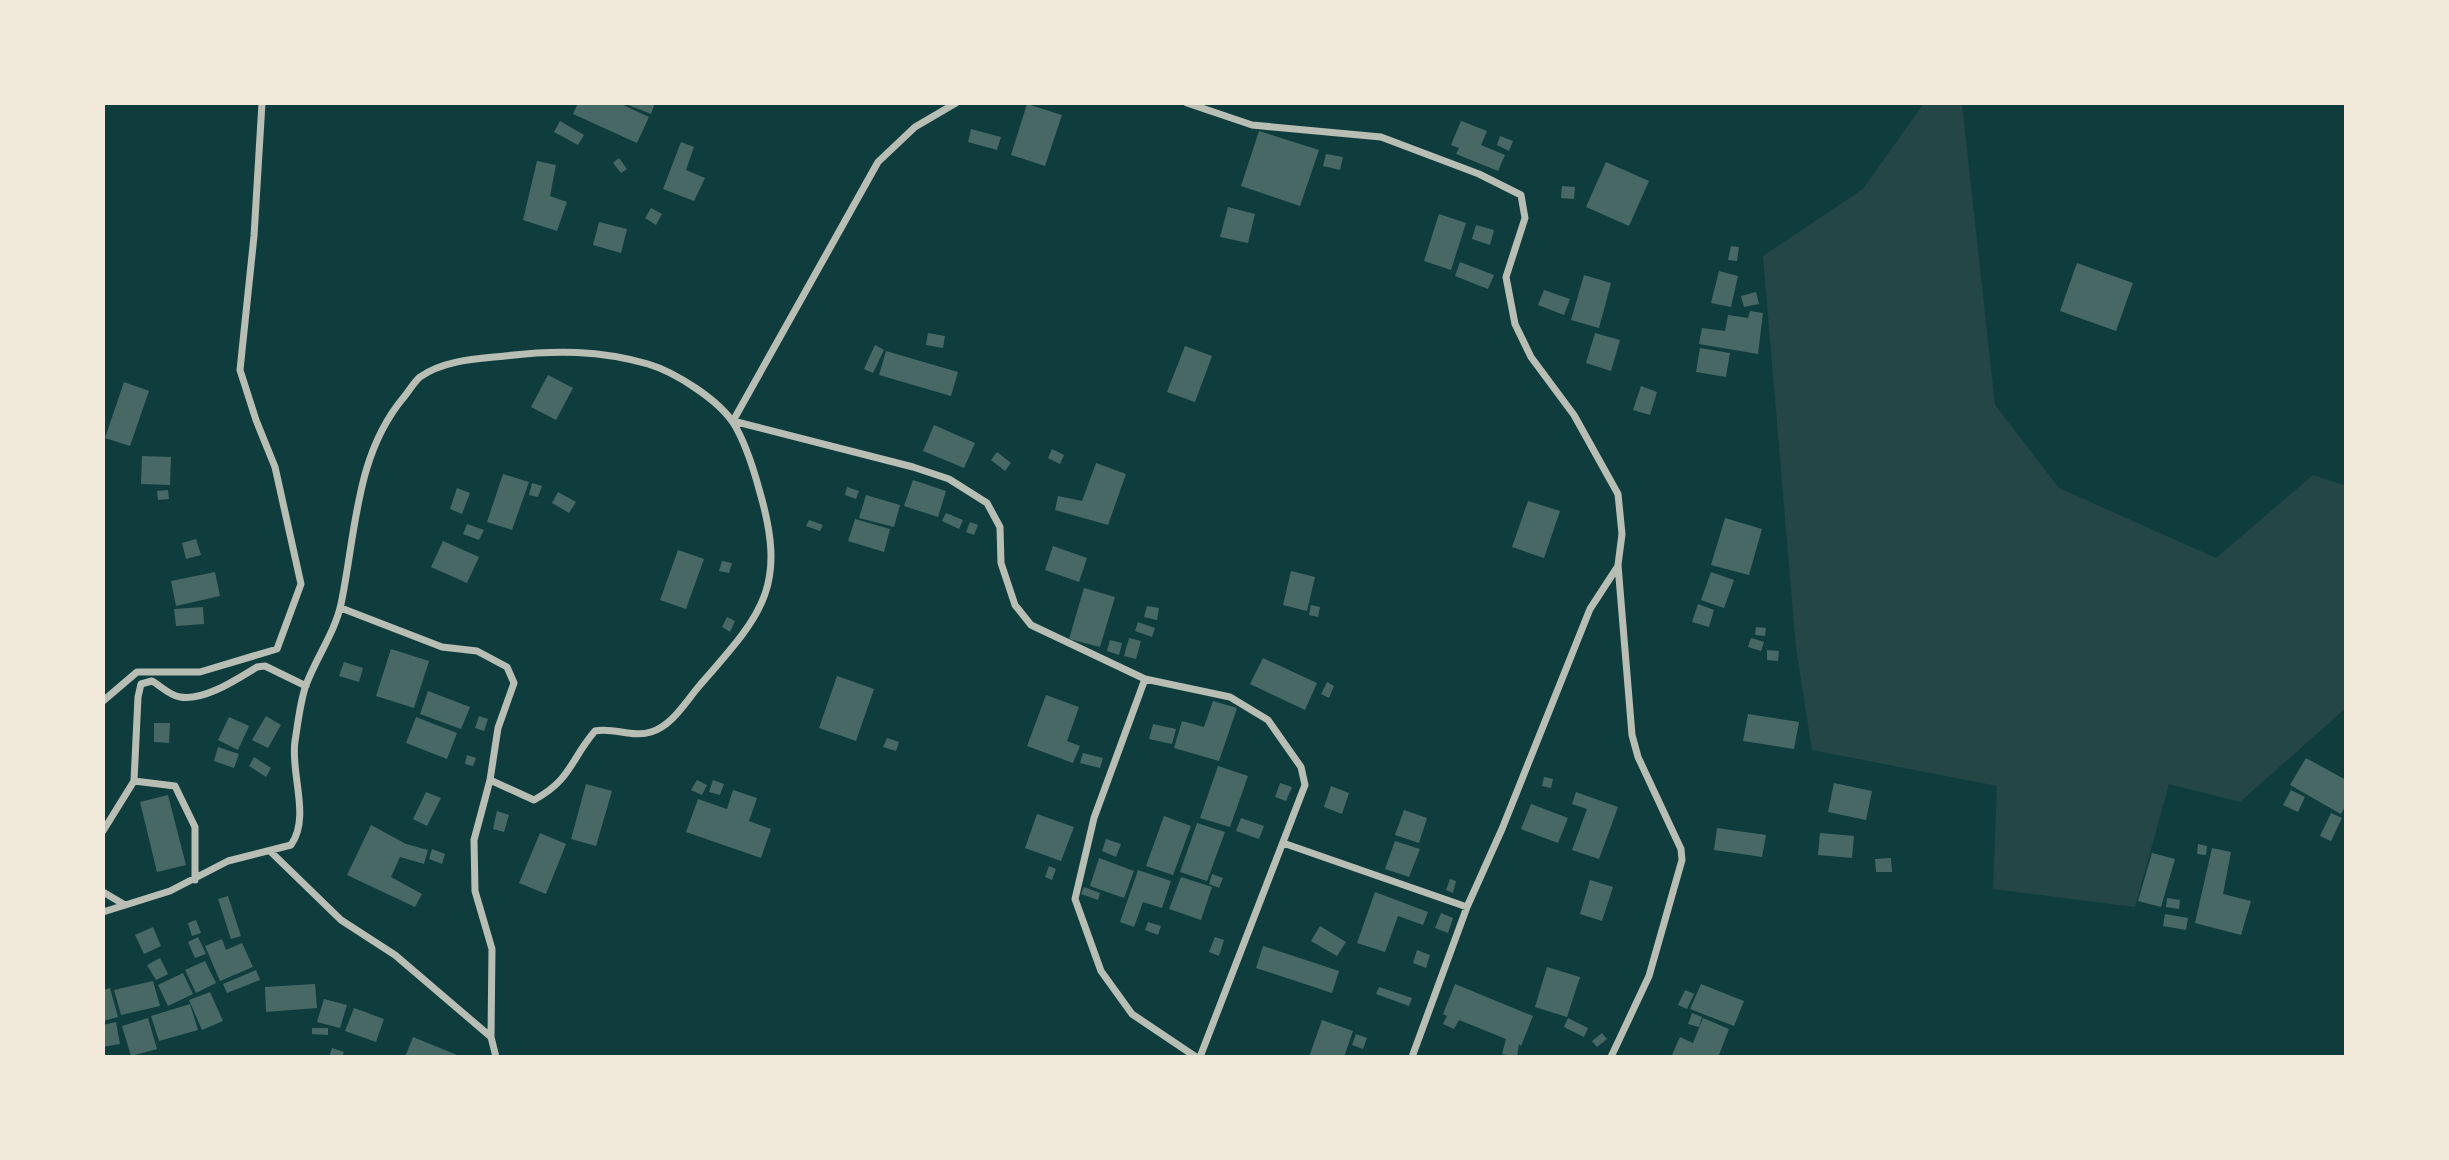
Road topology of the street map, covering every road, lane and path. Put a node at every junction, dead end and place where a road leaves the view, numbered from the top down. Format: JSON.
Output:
{"nodes":[{"id":1,"x":262,"y":103,"type":"edge"},
{"id":2,"x":956,"y":103,"type":"edge"},
{"id":3,"x":1187,"y":103,"type":"edge"},
{"id":4,"x":733,"y":421,"type":"junction"},
{"id":5,"x":1618,"y":565,"type":"junction"},
{"id":6,"x":341,"y":608,"type":"junction"},
{"id":7,"x":1144,"y":679,"type":"junction"},
{"id":8,"x":306,"y":686,"type":"junction"},
{"id":9,"x":103,"y":701,"type":"edge"},
{"id":10,"x":490,"y":780,"type":"junction"},
{"id":11,"x":134,"y":781,"type":"junction"},
{"id":12,"x":103,"y":831,"type":"edge"},
{"id":13,"x":1283,"y":843,"type":"junction"},
{"id":14,"x":271,"y":852,"type":"junction"},
{"id":15,"x":195,"y":880,"type":"junction"},
{"id":16,"x":103,"y":892,"type":"edge"},
{"id":17,"x":125,"y":905,"type":"junction"},
{"id":18,"x":1466,"y":907,"type":"junction"},
{"id":19,"x":103,"y":912,"type":"edge"},
{"id":20,"x":491,"y":1037,"type":"junction"},
{"id":21,"x":496,"y":1057,"type":"edge"},
{"id":22,"x":1198,"y":1057,"type":"edge"},
{"id":23,"x":1412,"y":1057,"type":"edge"},
{"id":24,"x":1611,"y":1057,"type":"edge"}],
"edges":[{"from":1,"to":9,"type":"street"},
{"from":2,"to":4,"type":"street"},
{"from":3,"to":5,"type":"street"},
{"from":4,"to":6,"type":"street"},
{"from":4,"to":7,"type":"street"},
{"from":4,"to":10,"type":"street"},
{"from":5,"to":18,"type":"street"},
{"from":5,"to":24,"type":"street"},
{"from":6,"to":8,"type":"street"},
{"from":6,"to":10,"type":"street"},
{"from":7,"to":13,"type":"street"},
{"from":7,"to":22,"type":"street"},
{"from":8,"to":11,"type":"street"},
{"from":8,"to":14,"type":"street"},
{"from":10,"to":20,"type":"street"},
{"from":11,"to":12,"type":"street"},
{"from":11,"to":15,"type":"street"},
{"from":13,"to":18,"type":"street"},
{"from":13,"to":22,"type":"street"},
{"from":14,"to":15,"type":"street"},
{"from":14,"to":20,"type":"street"},
{"from":15,"to":17,"type":"street"},
{"from":16,"to":17,"type":"street"},
{"from":17,"to":19,"type":"street"},
{"from":18,"to":23,"type":"street"},
{"from":20,"to":21,"type":"street"}]}
